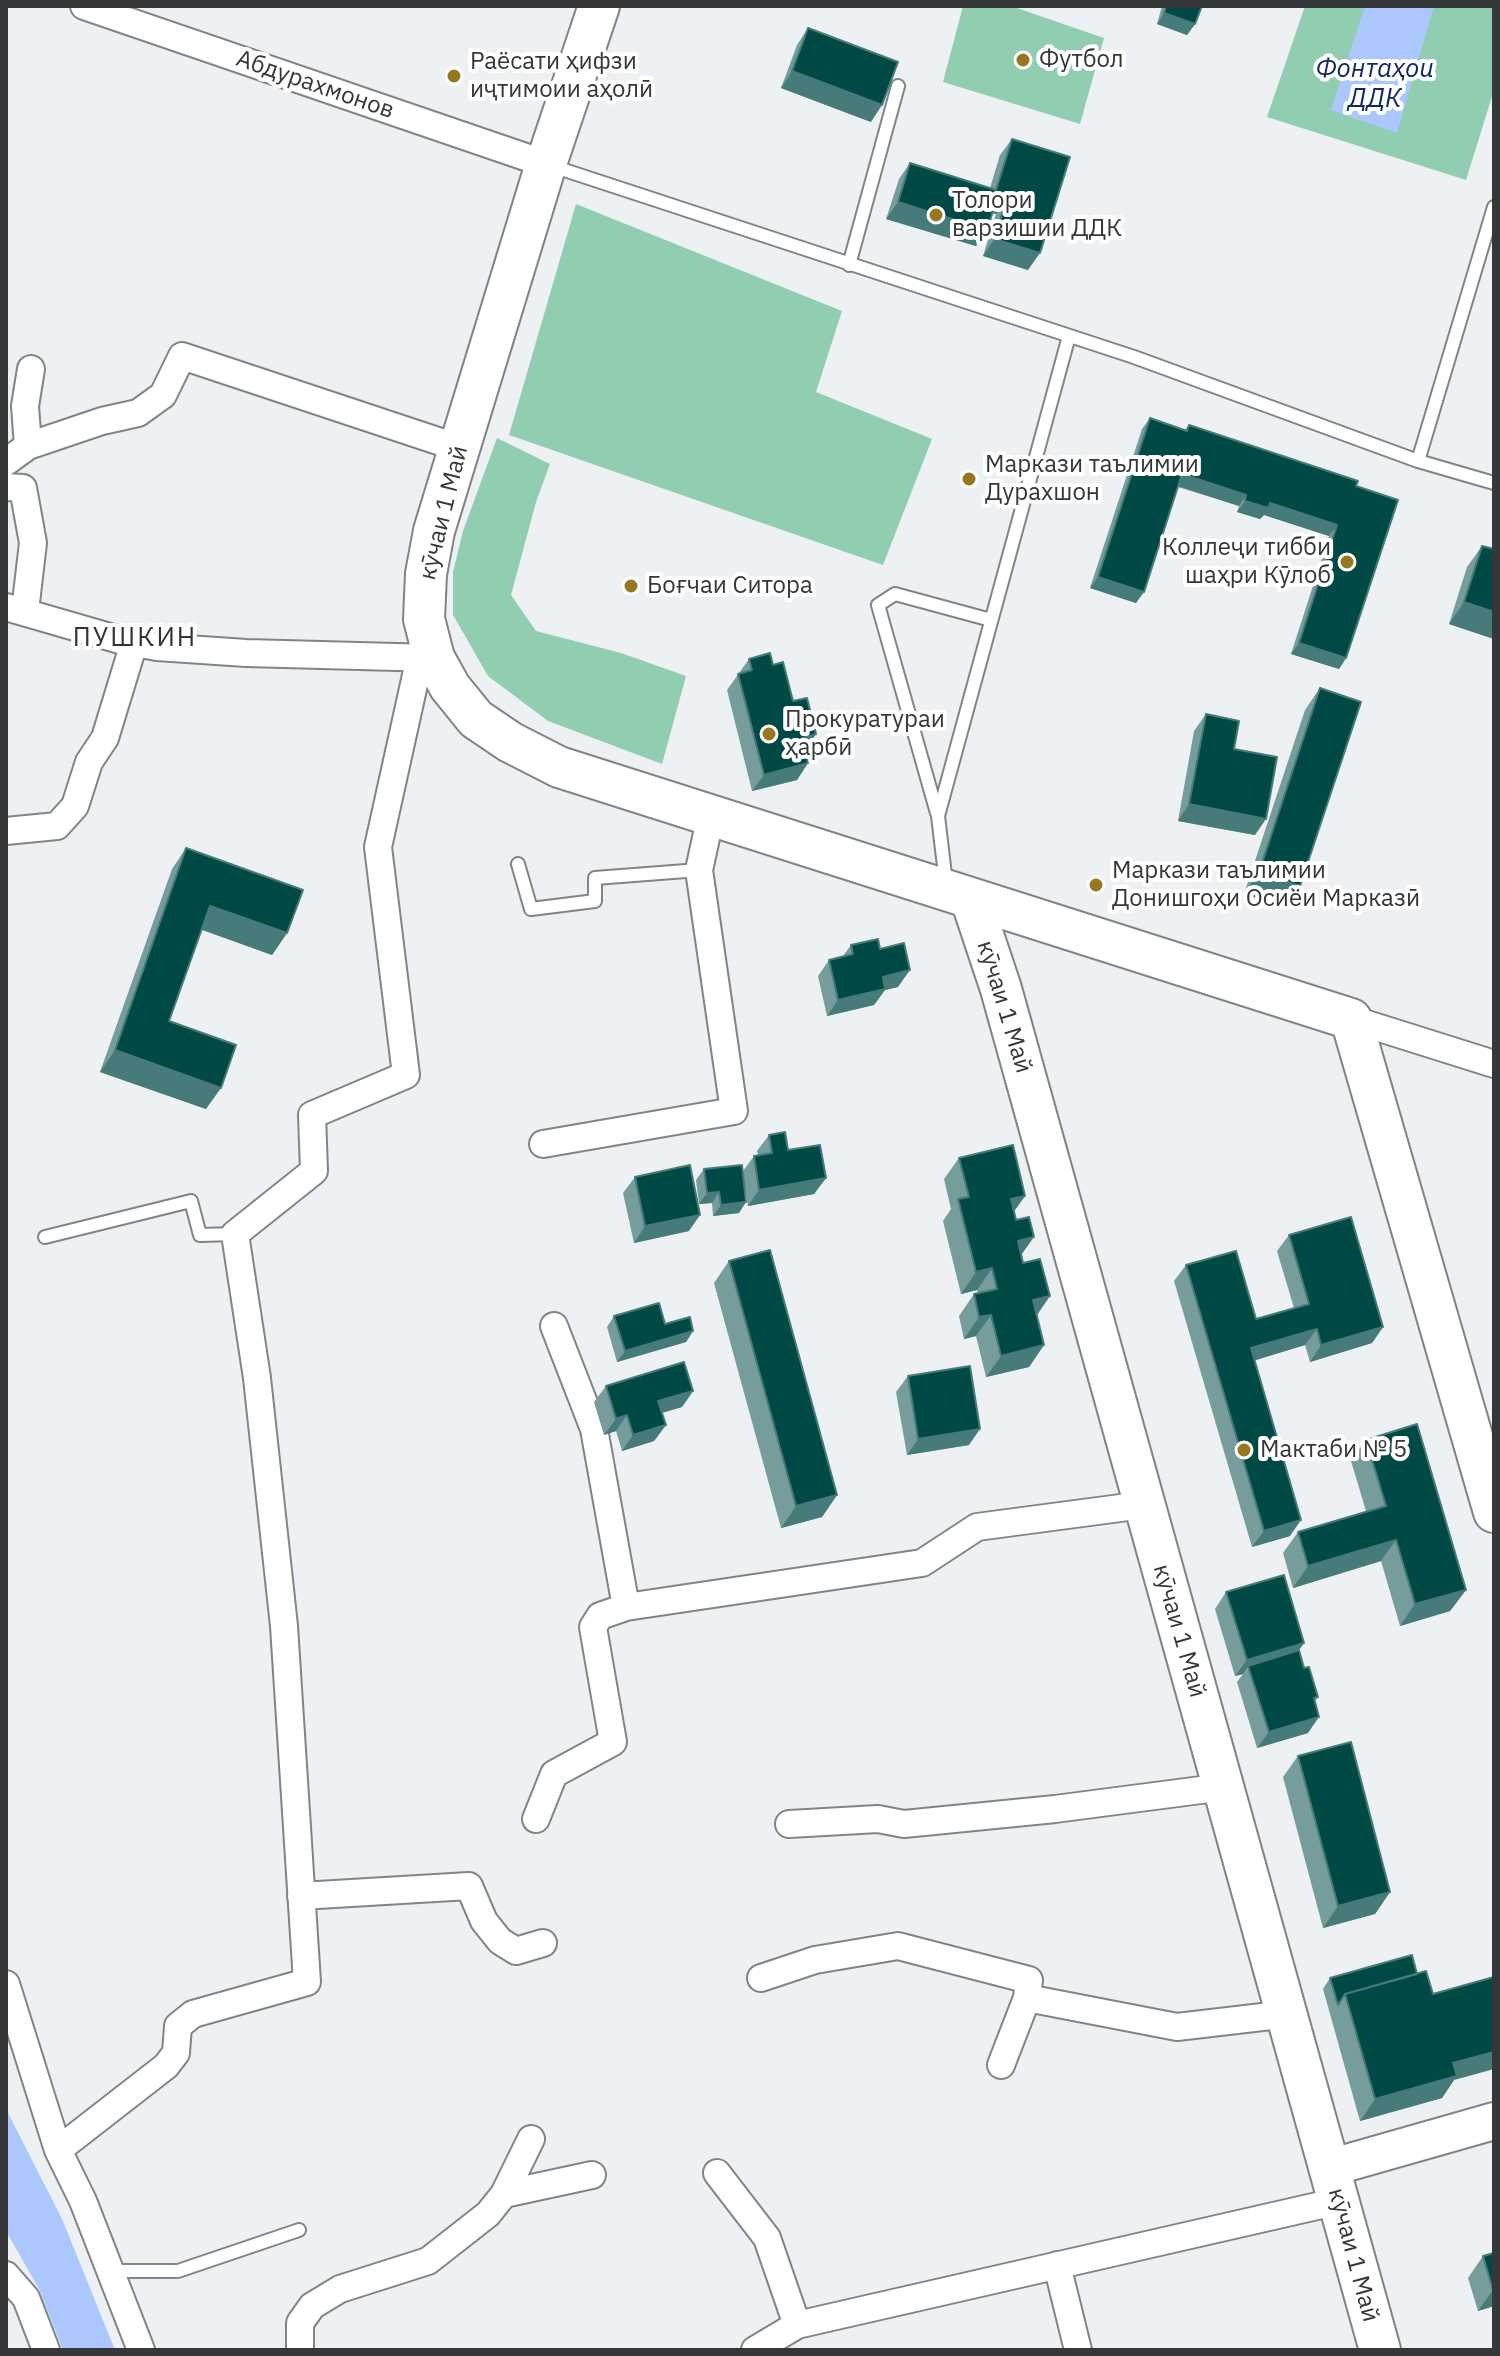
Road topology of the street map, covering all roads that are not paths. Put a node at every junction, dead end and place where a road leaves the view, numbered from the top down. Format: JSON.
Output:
{"nodes":[{"id":1,"x":84,"y":6,"type":"edge"},
{"id":2,"x":599,"y":6,"type":"edge"},
{"id":3,"x":898,"y":86,"type":"edge"},
{"id":4,"x":546,"y":164,"type":"junction"},
{"id":5,"x":1494,"y":207,"type":"edge"},
{"id":6,"x":849,"y":265,"type":"junction"},
{"id":7,"x":1069,"y":336,"type":"junction"},
{"id":8,"x":31,"y":369,"type":"dead end"},
{"id":9,"x":28,"y":446,"type":"junction"},
{"id":10,"x":459,"y":448,"type":"junction"},
{"id":11,"x":1418,"y":461,"type":"junction"},
{"id":12,"x":6,"y":462,"type":"edge"},
{"id":13,"x":1494,"y":483,"type":"edge"},
{"id":14,"x":6,"y":487,"type":"edge"},
{"id":15,"x":16,"y":609,"type":"edge"},
{"id":16,"x":991,"y":620,"type":"junction"},
{"id":17,"x":134,"y":643,"type":"junction"},
{"id":18,"x":427,"y":658,"type":"junction"},
{"id":19,"x":711,"y":815,"type":"junction"},
{"id":20,"x":938,"y":816,"type":"junction"},
{"id":21,"x":6,"y":831,"type":"edge"},
{"id":22,"x":518,"y":864,"type":"dead end"},
{"id":23,"x":699,"y":870,"type":"junction"},
{"id":24,"x":959,"y":895,"type":"junction"},
{"id":25,"x":1351,"y":1019,"type":"junction"},
{"id":26,"x":1494,"y":1064,"type":"edge"},
{"id":27,"x":543,"y":1144,"type":"dead end"},
{"id":28,"x":235,"y":1234,"type":"junction"},
{"id":29,"x":45,"y":1237,"type":"dead end"},
{"id":30,"x":554,"y":1326,"type":"dead end"},
{"id":31,"x":1143,"y":1505,"type":"junction"},
{"id":32,"x":1494,"y":1512,"type":"edge"},
{"id":33,"x":626,"y":1607,"type":"junction"},
{"id":34,"x":1224,"y":1787,"type":"junction"},
{"id":35,"x":536,"y":1819,"type":"dead end"},
{"id":36,"x":789,"y":1824,"type":"dead end"},
{"id":37,"x":301,"y":1896,"type":"junction"},
{"id":38,"x":543,"y":1943,"type":"dead end"},
{"id":39,"x":761,"y":1978,"type":"dead end"},
{"id":40,"x":6,"y":1984,"type":"edge"},
{"id":41,"x":1027,"y":1998,"type":"junction"},
{"id":42,"x":1288,"y":2014,"type":"junction"},
{"id":43,"x":1001,"y":2065,"type":"dead end"},
{"id":44,"x":1494,"y":2121,"type":"edge"},
{"id":45,"x":531,"y":2139,"type":"dead end"},
{"id":46,"x":58,"y":2150,"type":"junction"},
{"id":47,"x":717,"y":2173,"type":"dead end"},
{"id":48,"x":592,"y":2175,"type":"dead end"},
{"id":49,"x":1334,"y":2185,"type":"junction"},
{"id":50,"x":504,"y":2194,"type":"junction"},
{"id":51,"x":299,"y":2230,"type":"dead end"},
{"id":52,"x":1057,"y":2265,"type":"junction"},
{"id":53,"x":110,"y":2271,"type":"junction"},
{"id":54,"x":6,"y":2275,"type":"edge"},
{"id":55,"x":793,"y":2335,"type":"edge"},
{"id":56,"x":46,"y":2350,"type":"edge"},
{"id":57,"x":141,"y":2350,"type":"edge"},
{"id":58,"x":300,"y":2350,"type":"edge"},
{"id":59,"x":755,"y":2350,"type":"edge"},
{"id":60,"x":1078,"y":2350,"type":"edge"},
{"id":61,"x":1380,"y":2350,"type":"edge"}],
"edges":[{"from":1,"to":4,"type":"street","name":"Абдурахмонов"},
{"from":2,"to":4,"type":"main road","name":"кӯчаи 1 Май"},
{"from":3,"to":6,"type":"lane"},
{"from":4,"to":6,"type":"lane"},
{"from":4,"to":10,"type":"main road","name":"кӯчаи 1 Май"},
{"from":5,"to":11,"type":"lane"},
{"from":6,"to":7,"type":"lane"},
{"from":7,"to":11,"type":"lane"},
{"from":7,"to":16,"type":"lane"},
{"from":8,"to":9,"type":"street"},
{"from":9,"to":10,"type":"street"},
{"from":9,"to":12,"type":"street"},
{"from":10,"to":18,"type":"main road","name":"кӯчаи 1 Май"},
{"from":11,"to":13,"type":"lane"},
{"from":14,"to":15,"type":"street"},
{"from":15,"to":17,"type":"street"},
{"from":16,"to":20,"type":"lane"},
{"from":16,"to":20,"type":"lane"},
{"from":17,"to":18,"type":"street"},
{"from":17,"to":21,"type":"street"},
{"from":18,"to":19,"type":"main road","name":"кӯчаи 1 Май"},
{"from":18,"to":28,"type":"street"},
{"from":19,"to":23,"type":"street"},
{"from":19,"to":24,"type":"main road","name":"кӯчаи 1 Май"},
{"from":20,"to":24,"type":"lane"},
{"from":22,"to":23,"type":"lane"},
{"from":23,"to":27,"type":"street"},
{"from":24,"to":25,"type":"main road"},
{"from":24,"to":31,"type":"main road","name":"кӯчаи 1 Май"},
{"from":25,"to":26,"type":"street"},
{"from":25,"to":32,"type":"main road"},
{"from":28,"to":29,"type":"lane"},
{"from":28,"to":37,"type":"street"},
{"from":30,"to":33,"type":"street"},
{"from":31,"to":33,"type":"street"},
{"from":31,"to":34,"type":"main road","name":"кӯчаи 1 Май"},
{"from":33,"to":35,"type":"street"},
{"from":34,"to":36,"type":"street"},
{"from":34,"to":42,"type":"main road","name":"кӯчаи 1 Май"},
{"from":37,"to":38,"type":"street"},
{"from":37,"to":46,"type":"street"},
{"from":39,"to":41,"type":"street"},
{"from":40,"to":46,"type":"street"},
{"from":41,"to":42,"type":"street"},
{"from":41,"to":43,"type":"street"},
{"from":42,"to":49,"type":"main road","name":"кӯчаи 1 Май"},
{"from":44,"to":49,"type":"street"},
{"from":45,"to":50,"type":"street"},
{"from":46,"to":53,"type":"street"},
{"from":47,"to":55,"type":"street"},
{"from":48,"to":50,"type":"street"},
{"from":49,"to":52,"type":"street"},
{"from":49,"to":61,"type":"main road","name":"кӯчаи 1 Май"},
{"from":50,"to":58,"type":"street"},
{"from":51,"to":53,"type":"lane"},
{"from":52,"to":55,"type":"street"},
{"from":52,"to":60,"type":"street"},
{"from":53,"to":57,"type":"street"},
{"from":54,"to":56,"type":"street"},
{"from":55,"to":59,"type":"street"}]}
